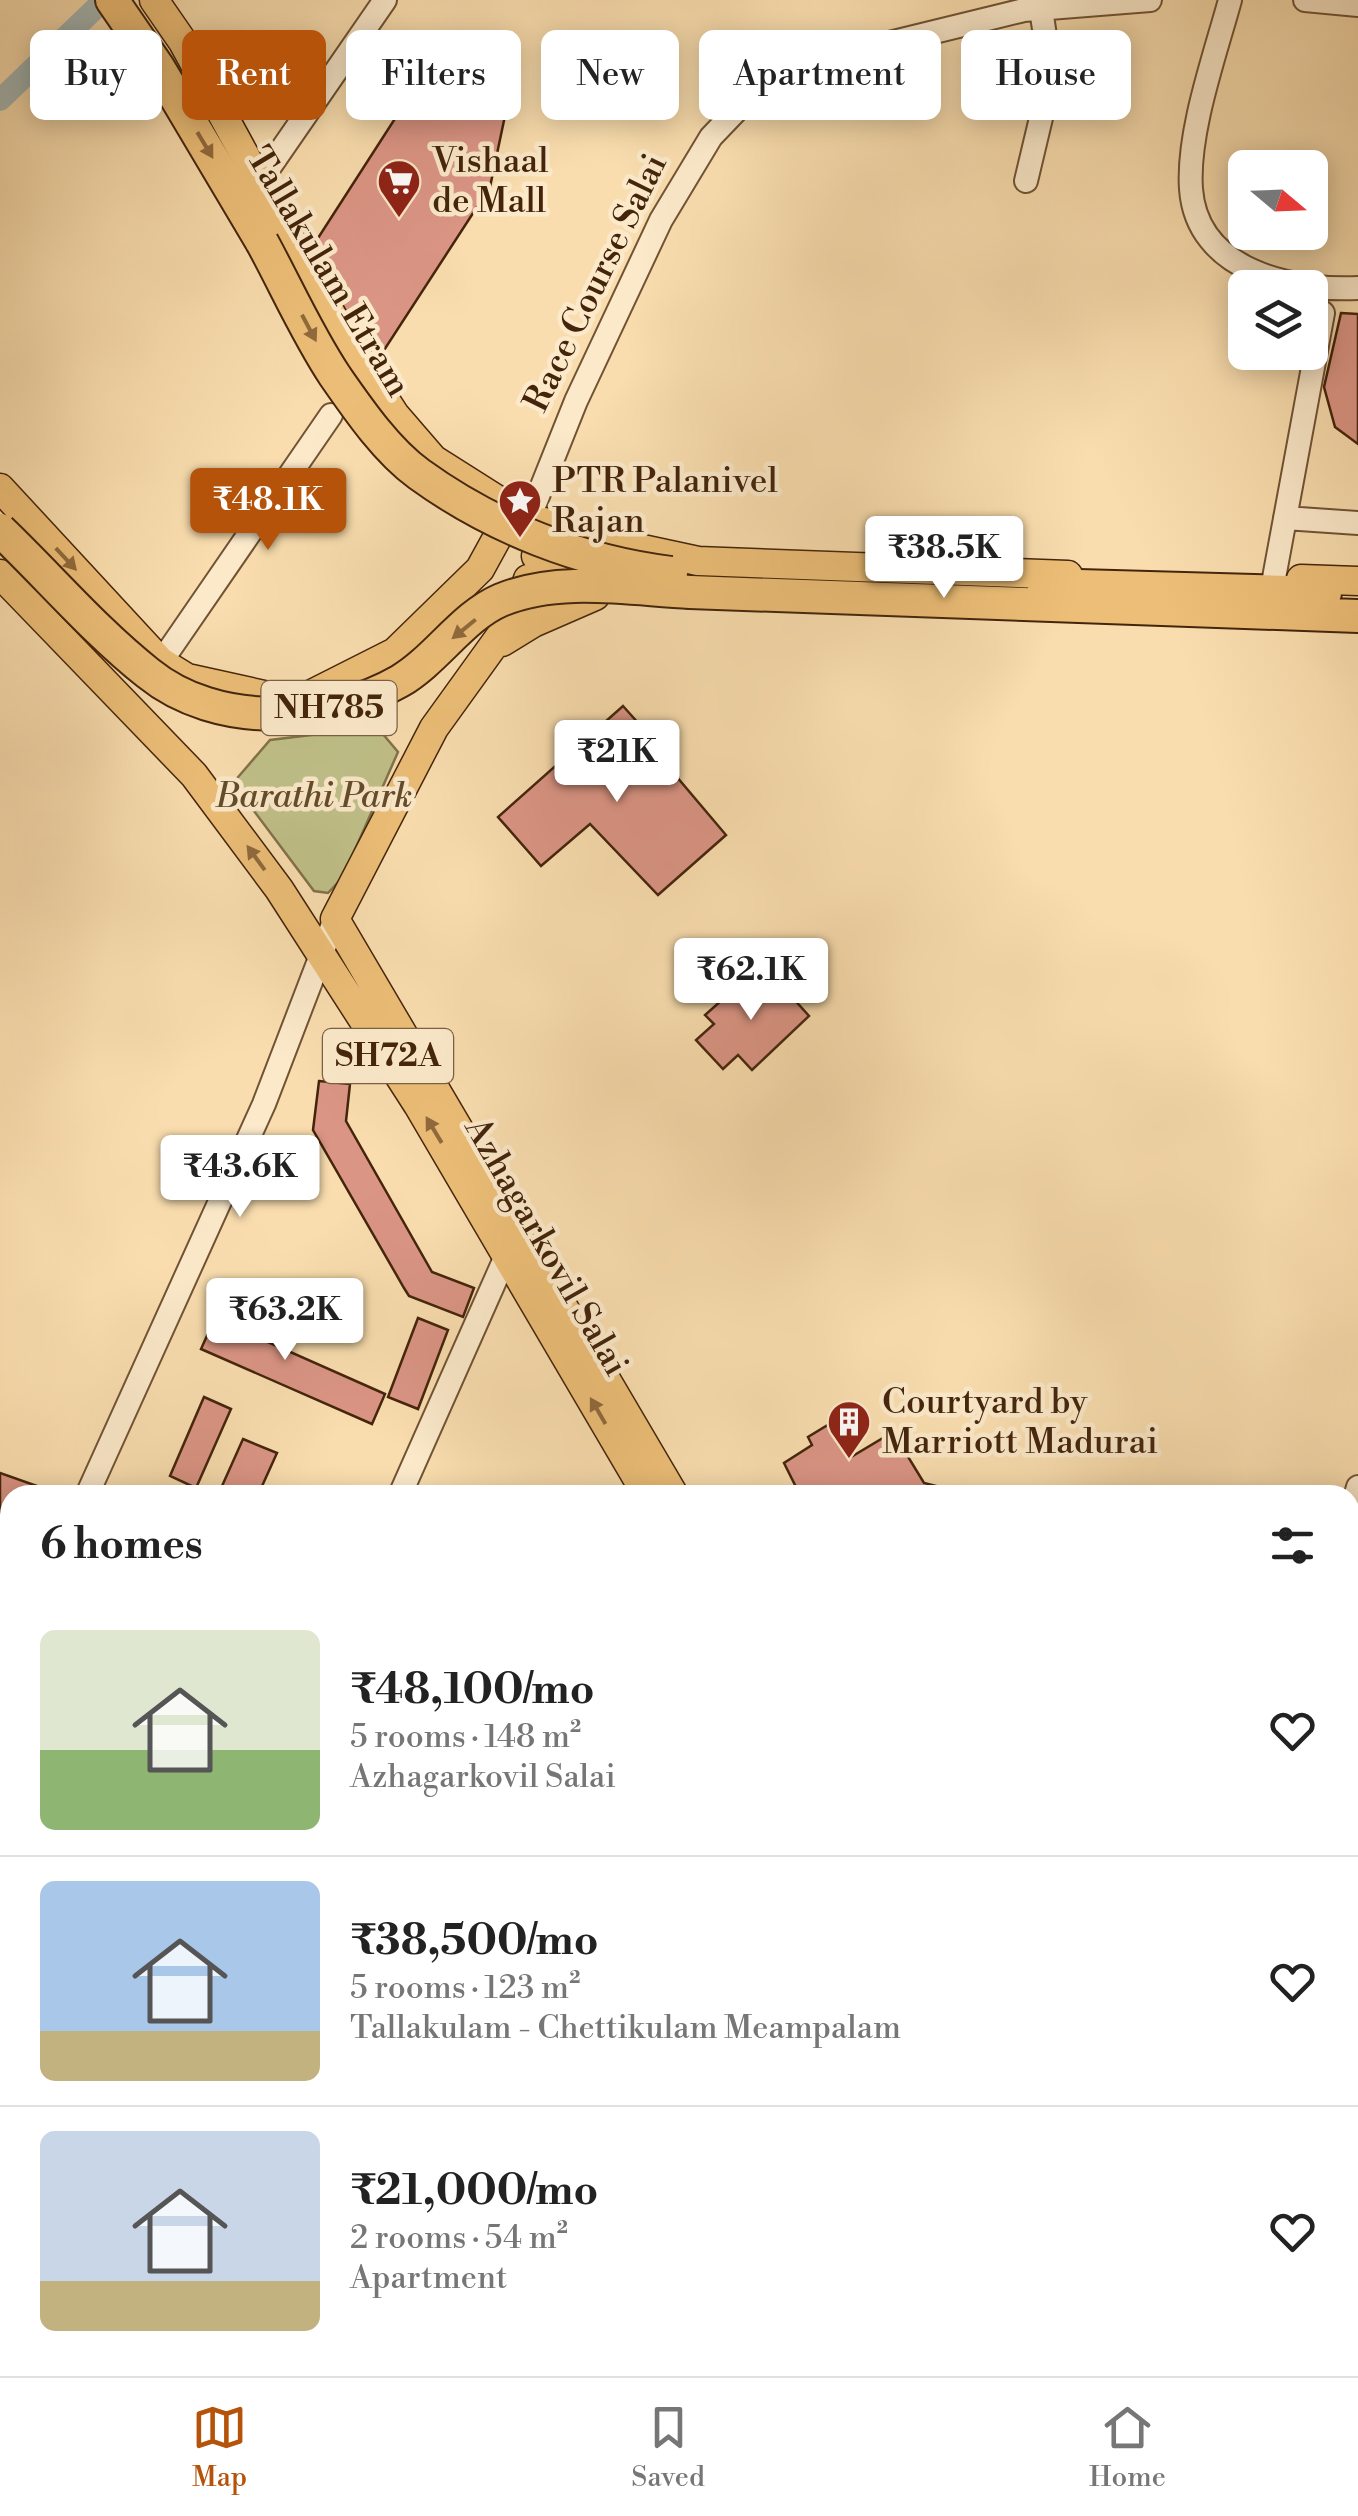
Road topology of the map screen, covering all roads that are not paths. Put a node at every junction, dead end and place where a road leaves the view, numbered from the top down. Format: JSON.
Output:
{"nodes":[{"id":1,"x":154,"y":0,"type":"edge"},
{"id":2,"x":385,"y":0,"type":"edge"},
{"id":3,"x":1150,"y":0,"type":"edge"},
{"id":4,"x":1230,"y":0,"type":"edge"},
{"id":5,"x":1305,"y":0,"type":"edge"},
{"id":6,"x":113,"y":2,"type":"edge"},
{"id":7,"x":1358,"y":5,"type":"edge"},
{"id":8,"x":1041,"y":9,"type":"junction"},
{"id":9,"x":997,"y":10,"type":"edge"},
{"id":10,"x":260,"y":181,"type":"junction"},
{"id":11,"x":1026,"y":181,"type":"dead end"},
{"id":12,"x":1358,"y":288,"type":"edge"},
{"id":13,"x":1313,"y":370,"type":"edge"},
{"id":14,"x":331,"y":415,"type":"dead end"},
{"id":15,"x":0,"y":488,"type":"edge"},
{"id":16,"x":530,"y":515,"type":"junction"},
{"id":17,"x":1285,"y":518,"type":"junction"},
{"id":18,"x":1358,"y":524,"type":"edge"},
{"id":19,"x":0,"y":530,"type":"edge"},
{"id":20,"x":498,"y":538,"type":"junction"},
{"id":21,"x":532,"y":558,"type":"junction"},
{"id":22,"x":0,"y":574,"type":"edge"},
{"id":23,"x":1274,"y":578,"type":"junction"},
{"id":24,"x":1358,"y":581,"type":"edge"},
{"id":25,"x":1358,"y":594,"type":"edge"},
{"id":26,"x":594,"y":596,"type":"junction"},
{"id":27,"x":1358,"y":616,"type":"edge"},
{"id":28,"x":1358,"y":630,"type":"edge"},
{"id":29,"x":492,"y":649,"type":"junction"},
{"id":30,"x":161,"y":662,"type":"junction"},
{"id":31,"x":294,"y":912,"type":"junction"},
{"id":32,"x":336,"y":919,"type":"junction"},
{"id":33,"x":320,"y":952,"type":"junction"},
{"id":34,"x":507,"y":1254,"type":"junction"},
{"id":35,"x":93,"y":1485,"type":"edge"},
{"id":36,"x":404,"y":1485,"type":"edge"},
{"id":37,"x":641,"y":1485,"type":"edge"},
{"id":38,"x":668,"y":1485,"type":"edge"}],
"edges":[{"from":1,"to":10,"type":"main road"},
{"from":2,"to":10,"type":"street"},
{"from":3,"to":8,"type":"street","name":"Race Course Salai"},
{"from":4,"to":12,"type":"street"},
{"from":5,"to":7,"type":"street"},
{"from":6,"to":25,"type":"highway","name":"Tallakulam Etram","one_way":true,"bridge":true},
{"from":8,"to":9,"type":"street","name":"Race Course Salai"},
{"from":8,"to":11,"type":"street"},
{"from":9,"to":16,"type":"street","name":"Race Course Salai"},
{"from":10,"to":16,"type":"main road"},
{"from":13,"to":17,"type":"street"},
{"from":14,"to":30,"type":"street"},
{"from":15,"to":30,"type":"main road","one_way":true},
{"from":16,"to":20,"type":"main road"},
{"from":16,"to":21,"type":"main road"},
{"from":16,"to":23,"type":"main road"},
{"from":17,"to":18,"type":"street"},
{"from":17,"to":23,"type":"street"},
{"from":27,"to":19,"type":"highway","number":"NH785","one_way":true,"bridge":true},
{"from":20,"to":21,"type":"main road"},
{"from":20,"to":30,"type":"main road"},
{"from":21,"to":26,"type":"main road"},
{"from":21,"to":29,"type":"main road"},
{"from":31,"to":22,"type":"main road","name":"Azhagarkovil Salai","number":"SH72A","one_way":true},
{"from":23,"to":24,"type":"main road"},
{"from":26,"to":28,"type":"main road"},
{"from":26,"to":29,"type":"main road"},
{"from":29,"to":32,"type":"main road"},
{"from":31,"to":32,"type":"main road"},
{"from":31,"to":33,"type":"main road","name":"Azhagarkovil Salai","number":"SH72A"},
{"from":32,"to":33,"type":"street"},
{"from":32,"to":38,"type":"main road","name":"Azhagarkovil Salai","number":"SH72A"},
{"from":34,"to":33,"type":"main road","name":"Azhagarkovil Salai","number":"SH72A","one_way":true},
{"from":33,"to":35,"type":"street"},
{"from":34,"to":36,"type":"street"},
{"from":37,"to":34,"type":"main road","name":"Azhagarkovil Salai","number":"SH72A","one_way":true}]}
